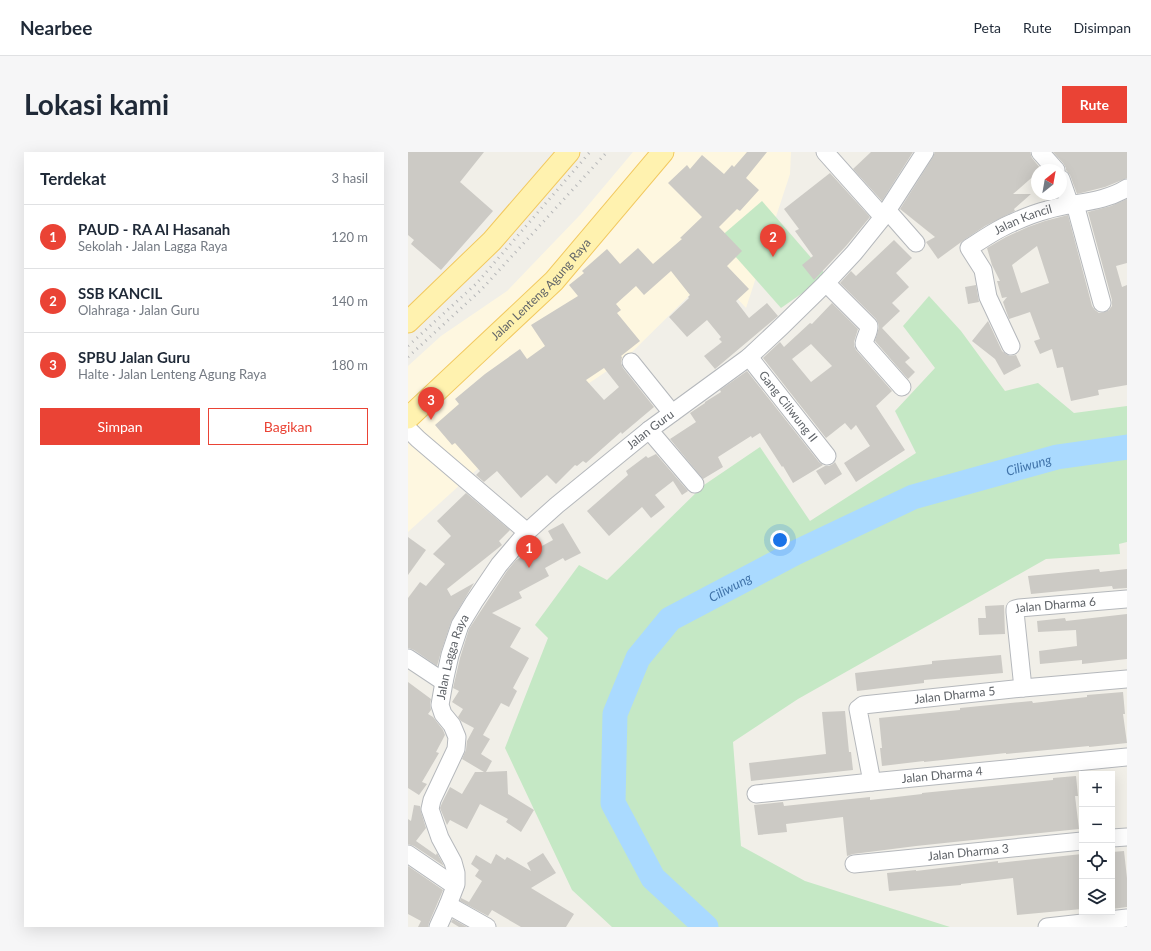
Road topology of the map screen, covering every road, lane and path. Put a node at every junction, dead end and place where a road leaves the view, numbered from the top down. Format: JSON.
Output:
{"nodes":[{"id":1,"x":569,"y":152,"type":"edge"},
{"id":2,"x":663,"y":152,"type":"edge"},
{"id":3,"x":825,"y":152,"type":"edge"},
{"id":4,"x":925,"y":152,"type":"edge"},
{"id":5,"x":1040,"y":152,"type":"edge"},
{"id":6,"x":1051,"y":164,"type":"edge"},
{"id":7,"x":1127,"y":188,"type":"edge"},
{"id":8,"x":1067,"y":192,"type":"edge"},
{"id":9,"x":1073,"y":204,"type":"junction"},
{"id":10,"x":885,"y":214,"type":"junction"},
{"id":11,"x":916,"y":243,"type":"dead end"},
{"id":12,"x":826,"y":283,"type":"junction"},
{"id":13,"x":1102,"y":303,"type":"dead end"},
{"id":14,"x":408,"y":322,"type":"edge"},
{"id":15,"x":1011,"y":346,"type":"dead end"},
{"id":16,"x":749,"y":357,"type":"junction"},
{"id":17,"x":631,"y":362,"type":"dead end"},
{"id":18,"x":902,"y":387,"type":"dead end"},
{"id":19,"x":672,"y":413,"type":"junction"},
{"id":20,"x":408,"y":418,"type":"edge"},
{"id":21,"x":408,"y":429,"type":"edge"},
{"id":22,"x":649,"y":430,"type":"junction"},
{"id":23,"x":827,"y":456,"type":"dead end"},
{"id":24,"x":695,"y":484,"type":"dead end"},
{"id":25,"x":527,"y":532,"type":"junction"},
{"id":26,"x":1127,"y":599,"type":"edge"},
{"id":27,"x":408,"y":658,"type":"edge"},
{"id":28,"x":1127,"y":679,"type":"edge"},
{"id":29,"x":444,"y":682,"type":"junction"},
{"id":30,"x":1023,"y":688,"type":"junction"},
{"id":31,"x":1127,"y":757,"type":"edge"},
{"id":32,"x":872,"y":782,"type":"junction"},
{"id":33,"x":756,"y":794,"type":"dead end"},
{"id":34,"x":1127,"y":836,"type":"edge"},
{"id":35,"x":1115,"y":838,"type":"edge"},
{"id":36,"x":1079,"y":841,"type":"edge"},
{"id":37,"x":408,"y":854,"type":"edge"},
{"id":38,"x":854,"y":864,"type":"dead end"},
{"id":39,"x":455,"y":886,"type":"junction"},
{"id":40,"x":448,"y":905,"type":"junction"},
{"id":41,"x":1127,"y":918,"type":"edge"},
{"id":42,"x":438,"y":927,"type":"edge"},
{"id":43,"x":487,"y":927,"type":"edge"},
{"id":44,"x":1047,"y":927,"type":"edge"}],
"edges":[{"from":1,"to":14,"type":"main road"},
{"from":2,"to":20,"type":"main road","name":"Jalan Lenteng Agung Raya"},
{"from":3,"to":10,"type":"street"},
{"from":4,"to":10,"type":"street","name":"Jalan Guru"},
{"from":5,"to":6,"type":"street"},
{"from":7,"to":9,"type":"street","name":"Jalan Kancil"},
{"from":8,"to":9,"type":"street"},
{"from":9,"to":13,"type":"street"},
{"from":9,"to":15,"type":"street","name":"Jalan Kancil"},
{"from":10,"to":11,"type":"street"},
{"from":10,"to":12,"type":"street","name":"Jalan Guru"},
{"from":12,"to":16,"type":"street","name":"Jalan Guru"},
{"from":12,"to":18,"type":"street"},
{"from":16,"to":19,"type":"street","name":"Jalan Guru"},
{"from":16,"to":23,"type":"street","name":"Gang Ciliwung II"},
{"from":17,"to":19,"type":"street"},
{"from":19,"to":22,"type":"street","name":"Jalan Guru"},
{"from":21,"to":25,"type":"street"},
{"from":22,"to":24,"type":"street"},
{"from":22,"to":25,"type":"street","name":"Jalan Guru"},
{"from":25,"to":29,"type":"street","name":"Jalan Lagga Raya"},
{"from":26,"to":30,"type":"street","name":"Jalan Dharma 6"},
{"from":27,"to":29,"type":"street"},
{"from":28,"to":30,"type":"street","name":"Jalan Dharma 5"},
{"from":29,"to":39,"type":"street","name":"Jalan Lagga Raya"},
{"from":30,"to":32,"type":"street","name":"Jalan Dharma 5"},
{"from":31,"to":32,"type":"street","name":"Jalan Dharma 4"},
{"from":32,"to":33,"type":"street","name":"Jalan Dharma 4"},
{"from":34,"to":35,"type":"street"},
{"from":36,"to":38,"type":"street","name":"Jalan Dharma 3"},
{"from":37,"to":39,"type":"street"},
{"from":39,"to":40,"type":"street","name":"Jalan Lagga Raya"},
{"from":40,"to":42,"type":"street","name":"Jalan Lagga Raya"},
{"from":40,"to":43,"type":"street"},
{"from":41,"to":44,"type":"street"}]}
